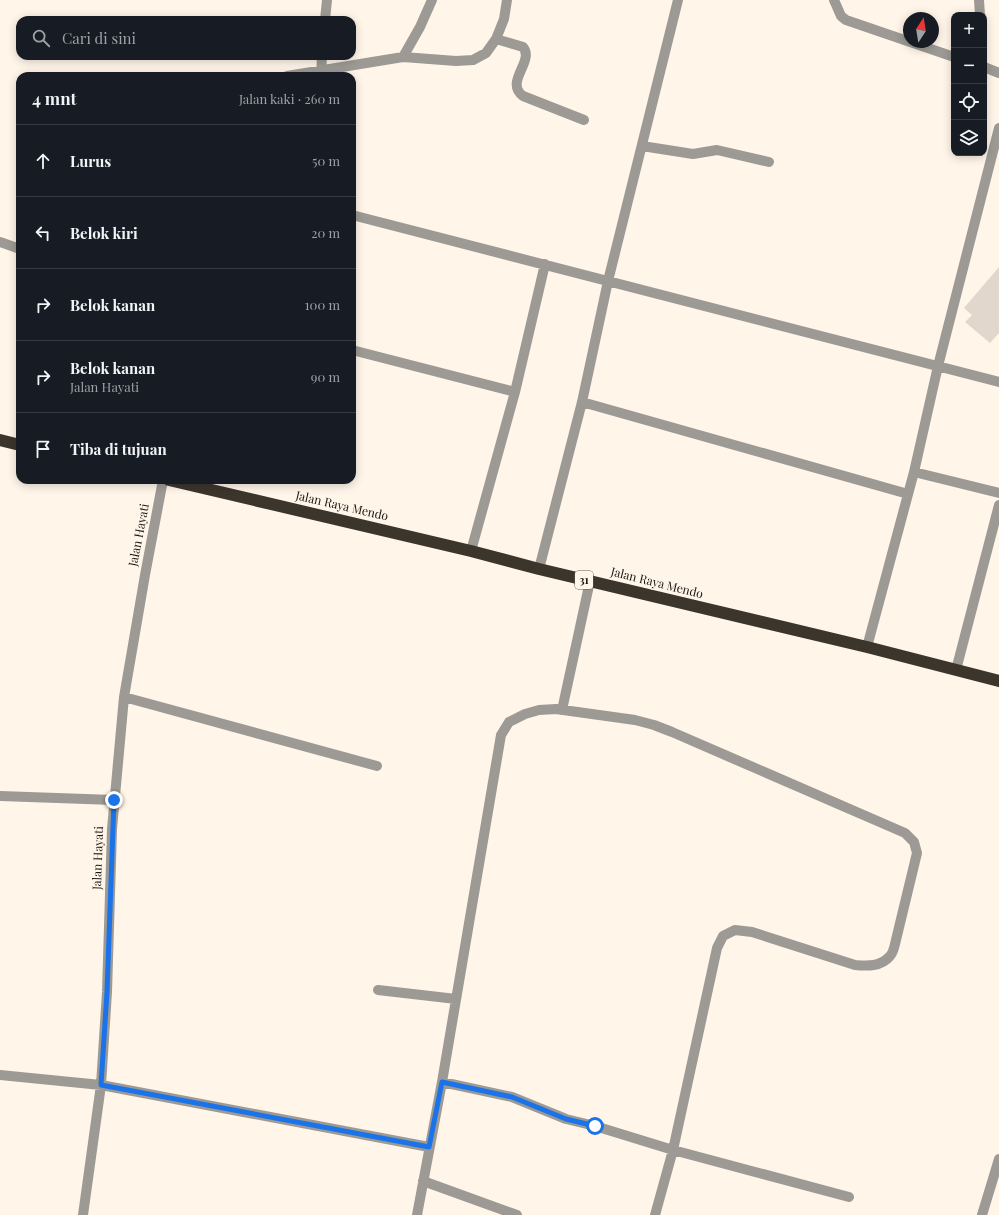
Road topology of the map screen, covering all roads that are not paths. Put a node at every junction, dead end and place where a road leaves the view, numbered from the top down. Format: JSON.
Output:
{"nodes":[{"id":1,"x":327,"y":0,"type":"edge"},
{"id":2,"x":432,"y":0,"type":"edge"},
{"id":3,"x":507,"y":0,"type":"edge"},
{"id":4,"x":678,"y":0,"type":"edge"},
{"id":5,"x":834,"y":0,"type":"edge"},
{"id":6,"x":978,"y":0,"type":"edge"},
{"id":7,"x":980,"y":12,"type":"edge"},
{"id":8,"x":325,"y":16,"type":"edge"},
{"id":9,"x":496,"y":39,"type":"junction"},
{"id":10,"x":951,"y":56,"type":"edge"},
{"id":11,"x":402,"y":57,"type":"junction"},
{"id":12,"x":322,"y":60,"type":"edge"},
{"id":13,"x":987,"y":68,"type":"edge"},
{"id":14,"x":321,"y":72,"type":"edge"},
{"id":15,"x":326,"y":72,"type":"edge"},
{"id":16,"x":999,"y":73,"type":"edge"},
{"id":17,"x":584,"y":120,"type":"dead end"},
{"id":18,"x":999,"y":128,"type":"edge"},
{"id":19,"x":642,"y":146,"type":"junction"},
{"id":20,"x":769,"y":162,"type":"dead end"},
{"id":21,"x":356,"y":216,"type":"edge"},
{"id":22,"x":0,"y":242,"type":"edge"},
{"id":23,"x":16,"y":248,"type":"edge"},
{"id":24,"x":545,"y":264,"type":"junction"},
{"id":25,"x":608,"y":282,"type":"junction"},
{"id":26,"x":356,"y":351,"type":"edge"},
{"id":27,"x":938,"y":366,"type":"junction"},
{"id":28,"x":999,"y":382,"type":"edge"},
{"id":29,"x":515,"y":392,"type":"junction"},
{"id":30,"x":582,"y":402,"type":"junction"},
{"id":31,"x":0,"y":440,"type":"edge"},
{"id":32,"x":16,"y":444,"type":"edge"},
{"id":33,"x":914,"y":472,"type":"junction"},
{"id":34,"x":162,"y":484,"type":"edge"},
{"id":35,"x":185,"y":484,"type":"edge"},
{"id":36,"x":999,"y":493,"type":"edge"},
{"id":37,"x":908,"y":494,"type":"junction"},
{"id":38,"x":999,"y":505,"type":"edge"},
{"id":39,"x":470,"y":551,"type":"junction"},
{"id":40,"x":539,"y":569,"type":"junction"},
{"id":41,"x":590,"y":581,"type":"junction"},
{"id":42,"x":866,"y":648,"type":"junction"},
{"id":43,"x":956,"y":670,"type":"junction"},
{"id":44,"x":999,"y":681,"type":"edge"},
{"id":45,"x":124,"y":697,"type":"junction"},
{"id":46,"x":562,"y":710,"type":"junction"},
{"id":47,"x":377,"y":766,"type":"dead end"},
{"id":48,"x":0,"y":796,"type":"edge"},
{"id":49,"x":114,"y":800,"type":"junction"},
{"id":50,"x":378,"y":990,"type":"dead end"},
{"id":51,"x":456,"y":999,"type":"junction"},
{"id":52,"x":0,"y":1075,"type":"edge"},
{"id":53,"x":442,"y":1082,"type":"junction"},
{"id":54,"x":101,"y":1085,"type":"junction"},
{"id":55,"x":429,"y":1147,"type":"junction"},
{"id":56,"x":673,"y":1150,"type":"junction"},
{"id":57,"x":999,"y":1159,"type":"edge"},
{"id":58,"x":423,"y":1181,"type":"junction"},
{"id":59,"x":849,"y":1197,"type":"dead end"},
{"id":60,"x":83,"y":1215,"type":"edge"},
{"id":61,"x":417,"y":1215,"type":"edge"},
{"id":62,"x":517,"y":1215,"type":"edge"},
{"id":63,"x":655,"y":1215,"type":"edge"},
{"id":64,"x":982,"y":1215,"type":"edge"}],
"edges":[{"from":1,"to":8,"type":"street"},
{"from":2,"to":11,"type":"street"},
{"from":3,"to":9,"type":"street"},
{"from":4,"to":19,"type":"street"},
{"from":5,"to":10,"type":"street"},
{"from":6,"to":7,"type":"street"},
{"from":9,"to":11,"type":"street"},
{"from":9,"to":17,"type":"street"},
{"from":11,"to":15,"type":"street"},
{"from":12,"to":14,"type":"street"},
{"from":13,"to":16,"type":"street"},
{"from":18,"to":27,"type":"street"},
{"from":19,"to":20,"type":"street"},
{"from":19,"to":25,"type":"street"},
{"from":21,"to":24,"type":"street"},
{"from":22,"to":23,"type":"street"},
{"from":24,"to":25,"type":"street"},
{"from":24,"to":29,"type":"street"},
{"from":25,"to":27,"type":"street"},
{"from":25,"to":30,"type":"street"},
{"from":26,"to":29,"type":"street"},
{"from":27,"to":28,"type":"street"},
{"from":27,"to":33,"type":"street"},
{"from":29,"to":39,"type":"street"},
{"from":30,"to":37,"type":"street"},
{"from":30,"to":40,"type":"street"},
{"from":31,"to":32,"type":"highway"},
{"from":33,"to":36,"type":"street"},
{"from":33,"to":37,"type":"street"},
{"from":34,"to":45,"type":"street","name":"Jalan Hayati"},
{"from":35,"to":39,"type":"highway","name":"Jalan Raya Mendo","number":"31"},
{"from":37,"to":42,"type":"street"},
{"from":38,"to":43,"type":"street"},
{"from":39,"to":40,"type":"highway","name":"Jalan Raya Mendo","number":"31"},
{"from":40,"to":41,"type":"highway","name":"Jalan Raya Mendo","number":"31"},
{"from":41,"to":42,"type":"highway","name":"Jalan Raya Mendo","number":"31"},
{"from":41,"to":46,"type":"street"},
{"from":42,"to":43,"type":"highway","name":"Jalan Raya Mendo","number":"31"},
{"from":43,"to":44,"type":"highway","name":"Jalan Raya Mendo","number":"31"},
{"from":45,"to":47,"type":"street"},
{"from":45,"to":49,"type":"street","name":"Jalan Hayati"},
{"from":46,"to":51,"type":"street"},
{"from":46,"to":56,"type":"street"},
{"from":48,"to":49,"type":"street"},
{"from":49,"to":54,"type":"street","name":"Jalan Hayati"},
{"from":50,"to":51,"type":"street"},
{"from":51,"to":53,"type":"street"},
{"from":52,"to":54,"type":"street"},
{"from":53,"to":55,"type":"street"},
{"from":53,"to":56,"type":"street"},
{"from":54,"to":55,"type":"street"},
{"from":54,"to":60,"type":"street","name":"Jalan Hayati"},
{"from":55,"to":58,"type":"street"},
{"from":56,"to":59,"type":"street"},
{"from":56,"to":63,"type":"street"},
{"from":57,"to":64,"type":"street"},
{"from":58,"to":61,"type":"street"},
{"from":58,"to":62,"type":"street"}]}
